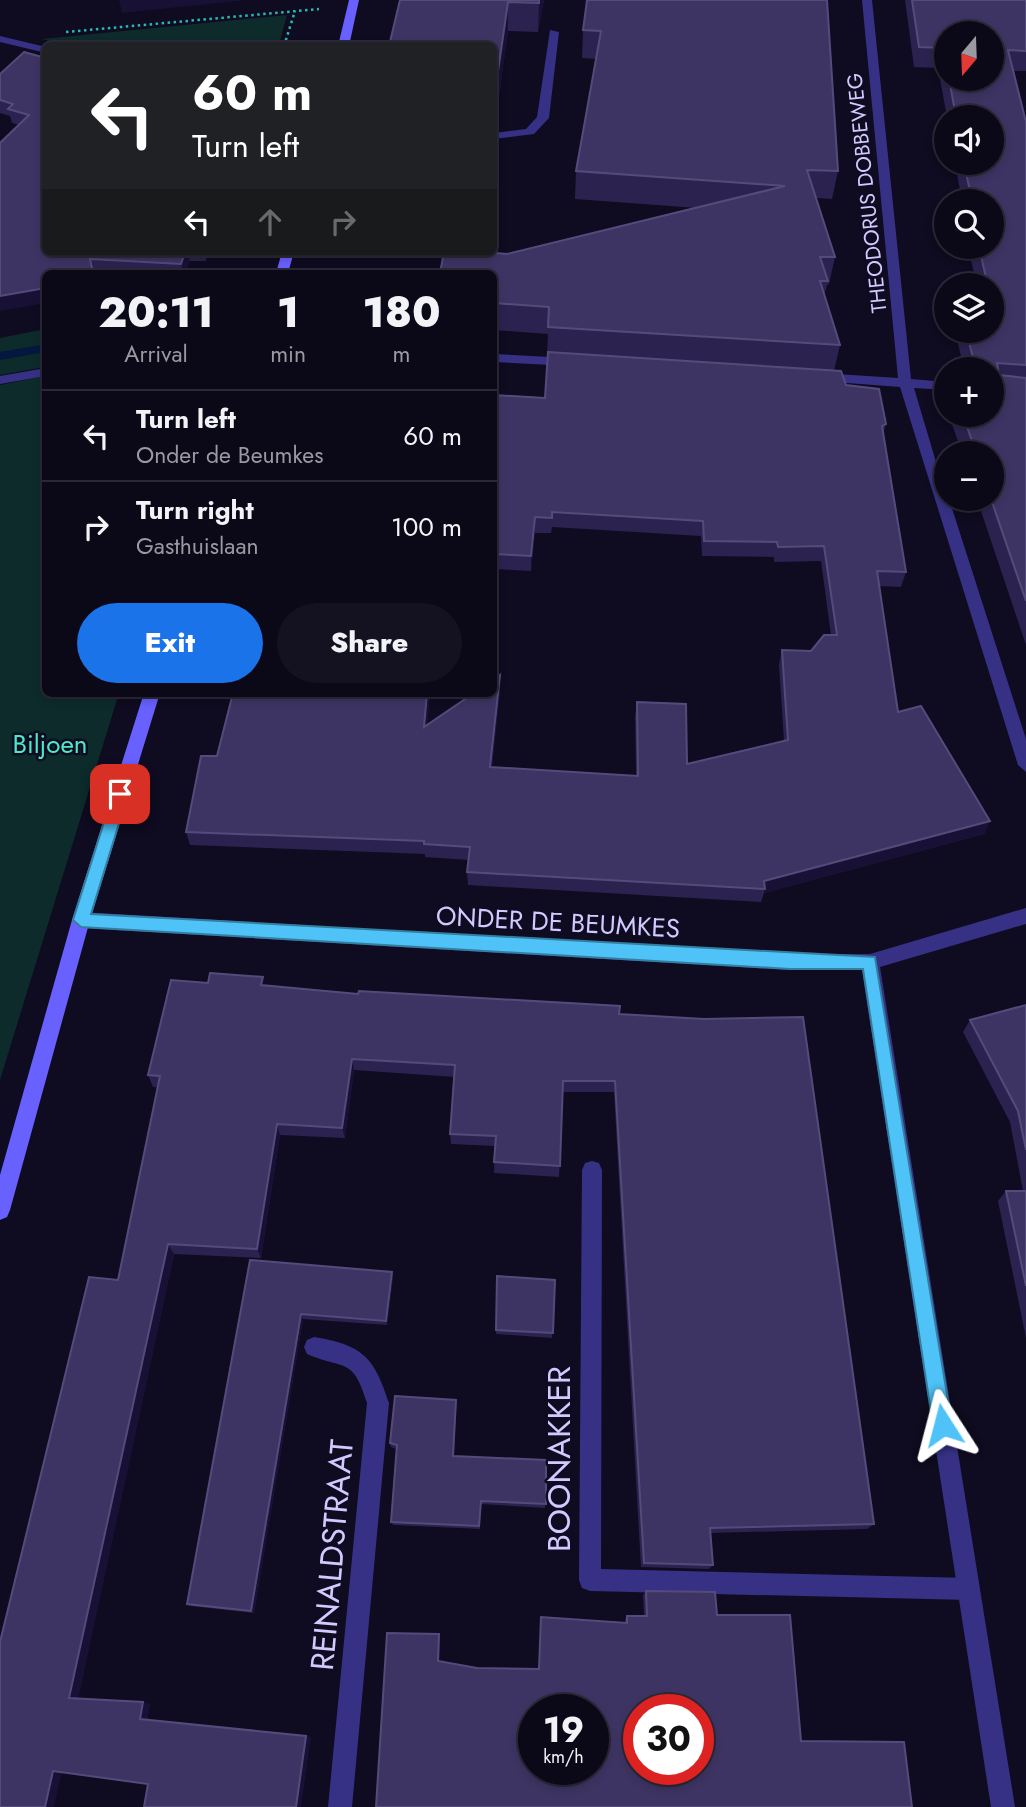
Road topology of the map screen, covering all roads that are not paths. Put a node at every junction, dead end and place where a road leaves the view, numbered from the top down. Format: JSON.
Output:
{"nodes":[{"id":1,"x":867,"y":0,"type":"edge"},
{"id":2,"x":353,"y":3,"type":"edge"},
{"id":3,"x":554,"y":32,"type":"dead end"},
{"id":4,"x":0,"y":39,"type":"edge"},
{"id":5,"x":344,"y":42,"type":"edge"},
{"id":6,"x":42,"y":49,"type":"edge"},
{"id":7,"x":497,"y":136,"type":"edge"},
{"id":8,"x":497,"y":358,"type":"edge"},
{"id":9,"x":590,"y":363,"type":"edge"},
{"id":10,"x":42,"y":373,"type":"edge"},
{"id":11,"x":809,"y":377,"type":"edge"},
{"id":12,"x":0,"y":380,"type":"edge"},
{"id":13,"x":905,"y":382,"type":"junction"},
{"id":14,"x":934,"y":385,"type":"edge"},
{"id":15,"x":151,"y":697,"type":"edge"},
{"id":16,"x":1026,"y":765,"type":"edge"},
{"id":17,"x":1026,"y":916,"type":"edge"},
{"id":18,"x":81,"y":920,"type":"junction"},
{"id":19,"x":870,"y":962,"type":"junction"},
{"id":20,"x":592,"y":1170,"type":"dead end"},
{"id":21,"x":0,"y":1210,"type":"edge"},
{"id":22,"x":314,"y":1347,"type":"dead end"},
{"id":23,"x":969,"y":1589,"type":"junction"},
{"id":24,"x":341,"y":1807,"type":"edge"},
{"id":25,"x":1003,"y":1807,"type":"edge"}],
"edges":[{"from":1,"to":13,"type":"street","name":"THEODORUS DOBBEWEG"},
{"from":2,"to":5,"type":"street"},
{"from":3,"to":7,"type":"street"},
{"from":4,"to":6,"type":"street"},
{"from":8,"to":9,"type":"street"},
{"from":10,"to":12,"type":"street"},
{"from":11,"to":13,"type":"street"},
{"from":13,"to":14,"type":"street"},
{"from":13,"to":16,"type":"street","name":"THEODORUS DOBBEWEG"},
{"from":15,"to":18,"type":"street"},
{"from":17,"to":19,"type":"street","name":"ONDER DE BEUMKES"},
{"from":18,"to":19,"type":"street","name":"ONDER DE BEUMKES"},
{"from":18,"to":21,"type":"street"},
{"from":19,"to":23,"type":"street"},
{"from":20,"to":23,"type":"street","name":"BOONAKKER"},
{"from":22,"to":24,"type":"street","name":"REINALDSTRAAT"},
{"from":23,"to":25,"type":"street"}]}
